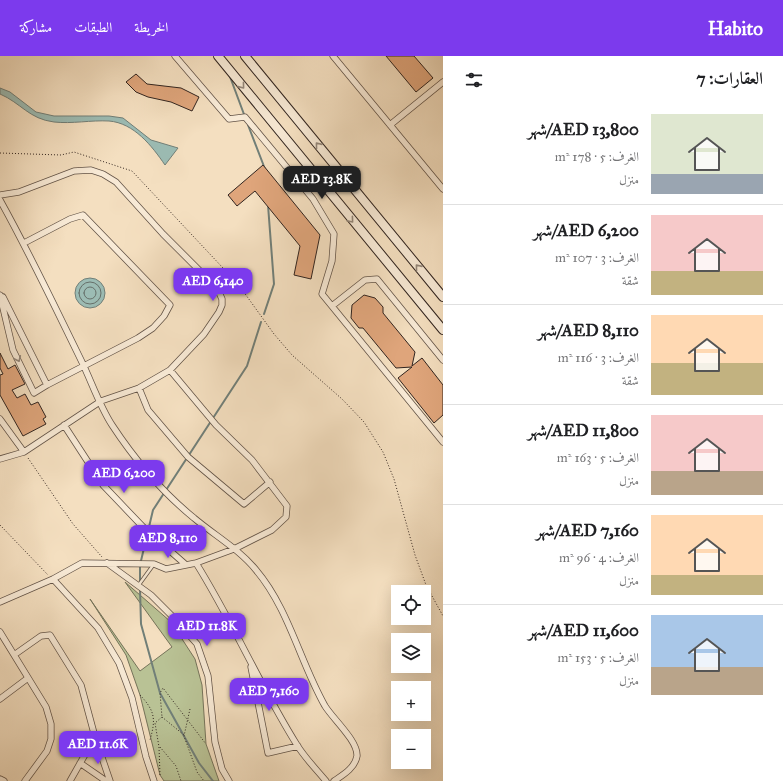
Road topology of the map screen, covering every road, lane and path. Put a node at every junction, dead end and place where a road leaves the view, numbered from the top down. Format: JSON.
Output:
{"nodes":[{"id":1,"x":175,"y":56,"type":"edge"},
{"id":2,"x":218,"y":56,"type":"edge"},
{"id":3,"x":245,"y":56,"type":"edge"},
{"id":4,"x":333,"y":56,"type":"edge"},
{"id":5,"x":443,"y":82,"type":"edge"},
{"id":6,"x":390,"y":125,"type":"junction"},
{"id":7,"x":0,"y":154,"type":"edge"},
{"id":8,"x":443,"y":189,"type":"edge"},
{"id":9,"x":0,"y":195,"type":"edge"},
{"id":10,"x":0,"y":200,"type":"edge"},
{"id":11,"x":24,"y":243,"type":"junction"},
{"id":12,"x":0,"y":291,"type":"edge"},
{"id":13,"x":0,"y":295,"type":"edge"},
{"id":14,"x":443,"y":297,"type":"edge"},
{"id":15,"x":332,"y":306,"type":"junction"},
{"id":16,"x":443,"y":330,"type":"edge"},
{"id":17,"x":443,"y":360,"type":"edge"},
{"id":18,"x":84,"y":365,"type":"junction"},
{"id":19,"x":170,"y":370,"type":"junction"},
{"id":20,"x":46,"y":385,"type":"junction"},
{"id":21,"x":138,"y":388,"type":"junction"},
{"id":22,"x":101,"y":401,"type":"junction"},
{"id":23,"x":0,"y":419,"type":"edge"},
{"id":24,"x":64,"y":425,"type":"junction"},
{"id":25,"x":443,"y":442,"type":"edge"},
{"id":26,"x":24,"y":452,"type":"junction"},
{"id":27,"x":0,"y":459,"type":"edge"},
{"id":28,"x":270,"y":482,"type":"junction"},
{"id":29,"x":0,"y":526,"type":"edge"},
{"id":30,"x":234,"y":549,"type":"junction"},
{"id":31,"x":106,"y":562,"type":"junction"},
{"id":32,"x":196,"y":563,"type":"junction"},
{"id":33,"x":154,"y":564,"type":"junction"},
{"id":34,"x":185,"y":564,"type":"junction"},
{"id":35,"x":53,"y":579,"type":"junction"},
{"id":36,"x":138,"y":586,"type":"junction"},
{"id":37,"x":0,"y":602,"type":"edge"},
{"id":38,"x":443,"y":616,"type":"edge"},
{"id":39,"x":0,"y":632,"type":"edge"},
{"id":40,"x":14,"y":655,"type":"junction"},
{"id":41,"x":250,"y":663,"type":"junction"},
{"id":42,"x":28,"y":678,"type":"junction"},
{"id":43,"x":140,"y":695,"type":"dead end"},
{"id":44,"x":0,"y":698,"type":"edge"},
{"id":45,"x":190,"y":709,"type":"dead end"},
{"id":46,"x":162,"y":717,"type":"junction"},
{"id":47,"x":188,"y":721,"type":"junction"},
{"id":48,"x":155,"y":723,"type":"junction"},
{"id":49,"x":184,"y":736,"type":"junction"},
{"id":50,"x":95,"y":737,"type":"junction"},
{"id":51,"x":150,"y":740,"type":"dead end"},
{"id":52,"x":206,"y":744,"type":"dead end"},
{"id":53,"x":298,"y":746,"type":"junction"},
{"id":54,"x":159,"y":747,"type":"junction"},
{"id":55,"x":80,"y":763,"type":"junction"},
{"id":56,"x":160,"y":775,"type":"dead end"},
{"id":57,"x":0,"y":779,"type":"edge"},
{"id":58,"x":4,"y":781,"type":"edge"},
{"id":59,"x":25,"y":781,"type":"edge"},
{"id":60,"x":70,"y":781,"type":"edge"},
{"id":61,"x":106,"y":781,"type":"edge"},
{"id":62,"x":110,"y":781,"type":"edge"},
{"id":63,"x":154,"y":781,"type":"edge"},
{"id":64,"x":181,"y":781,"type":"edge"},
{"id":65,"x":204,"y":781,"type":"edge"},
{"id":66,"x":229,"y":781,"type":"edge"},
{"id":67,"x":326,"y":781,"type":"edge"},
{"id":68,"x":334,"y":781,"type":"edge"}],
"edges":[{"from":1,"to":15,"type":"street"},
{"from":2,"to":16,"type":"main road","one_way":true},
{"from":14,"to":3,"type":"main road","one_way":true},
{"from":4,"to":6,"type":"street"},
{"from":5,"to":6,"type":"street"},
{"from":6,"to":8,"type":"street"},
{"from":7,"to":38,"type":"path"},
{"from":9,"to":19,"type":"street"},
{"from":10,"to":11,"type":"street"},
{"from":11,"to":18,"type":"street"},
{"from":11,"to":18,"type":"street"},
{"from":12,"to":20,"type":"street"},
{"from":13,"to":20,"type":"street","one_way":true},
{"from":15,"to":17,"type":"street"},
{"from":15,"to":25,"type":"street"},
{"from":18,"to":20,"type":"street"},
{"from":18,"to":22,"type":"street"},
{"from":19,"to":21,"type":"street"},
{"from":19,"to":28,"type":"street"},
{"from":21,"to":22,"type":"street"},
{"from":21,"to":28,"type":"street"},
{"from":22,"to":24,"type":"street"},
{"from":22,"to":30,"type":"street"},
{"from":23,"to":26,"type":"street"},
{"from":24,"to":26,"type":"street"},
{"from":24,"to":34,"type":"street"},
{"from":26,"to":27,"type":"street"},
{"from":26,"to":31,"type":"path"},
{"from":28,"to":30,"type":"street"},
{"from":29,"to":35,"type":"path"},
{"from":30,"to":32,"type":"street"},
{"from":30,"to":68,"type":"street"},
{"from":31,"to":33,"type":"street"},
{"from":31,"to":35,"type":"street"},
{"from":31,"to":36,"type":"street"},
{"from":32,"to":34,"type":"street"},
{"from":32,"to":41,"type":"street"},
{"from":33,"to":34,"type":"street"},
{"from":33,"to":36,"type":"lane"},
{"from":35,"to":37,"type":"street"},
{"from":35,"to":63,"type":"street"},
{"from":36,"to":66,"type":"street"},
{"from":39,"to":40,"type":"street"},
{"from":40,"to":42,"type":"street"},
{"from":40,"to":50,"type":"street"},
{"from":41,"to":53,"type":"street"},
{"from":41,"to":53,"type":"street"},
{"from":42,"to":44,"type":"street"},
{"from":42,"to":59,"type":"street"},
{"from":43,"to":48,"type":"path"},
{"from":45,"to":47,"type":"path"},
{"from":46,"to":47,"type":"path"},
{"from":46,"to":48,"type":"path"},
{"from":46,"to":49,"type":"path"},
{"from":47,"to":49,"type":"path"},
{"from":47,"to":52,"type":"path"},
{"from":48,"to":51,"type":"path"},
{"from":48,"to":54,"type":"path"},
{"from":49,"to":65,"type":"path"},
{"from":50,"to":55,"type":"street"},
{"from":50,"to":62,"type":"street"},
{"from":53,"to":67,"type":"street"},
{"from":54,"to":56,"type":"path"},
{"from":54,"to":64,"type":"path"},
{"from":55,"to":60,"type":"street"},
{"from":55,"to":61,"type":"street"},
{"from":57,"to":58,"type":"street"}]}
